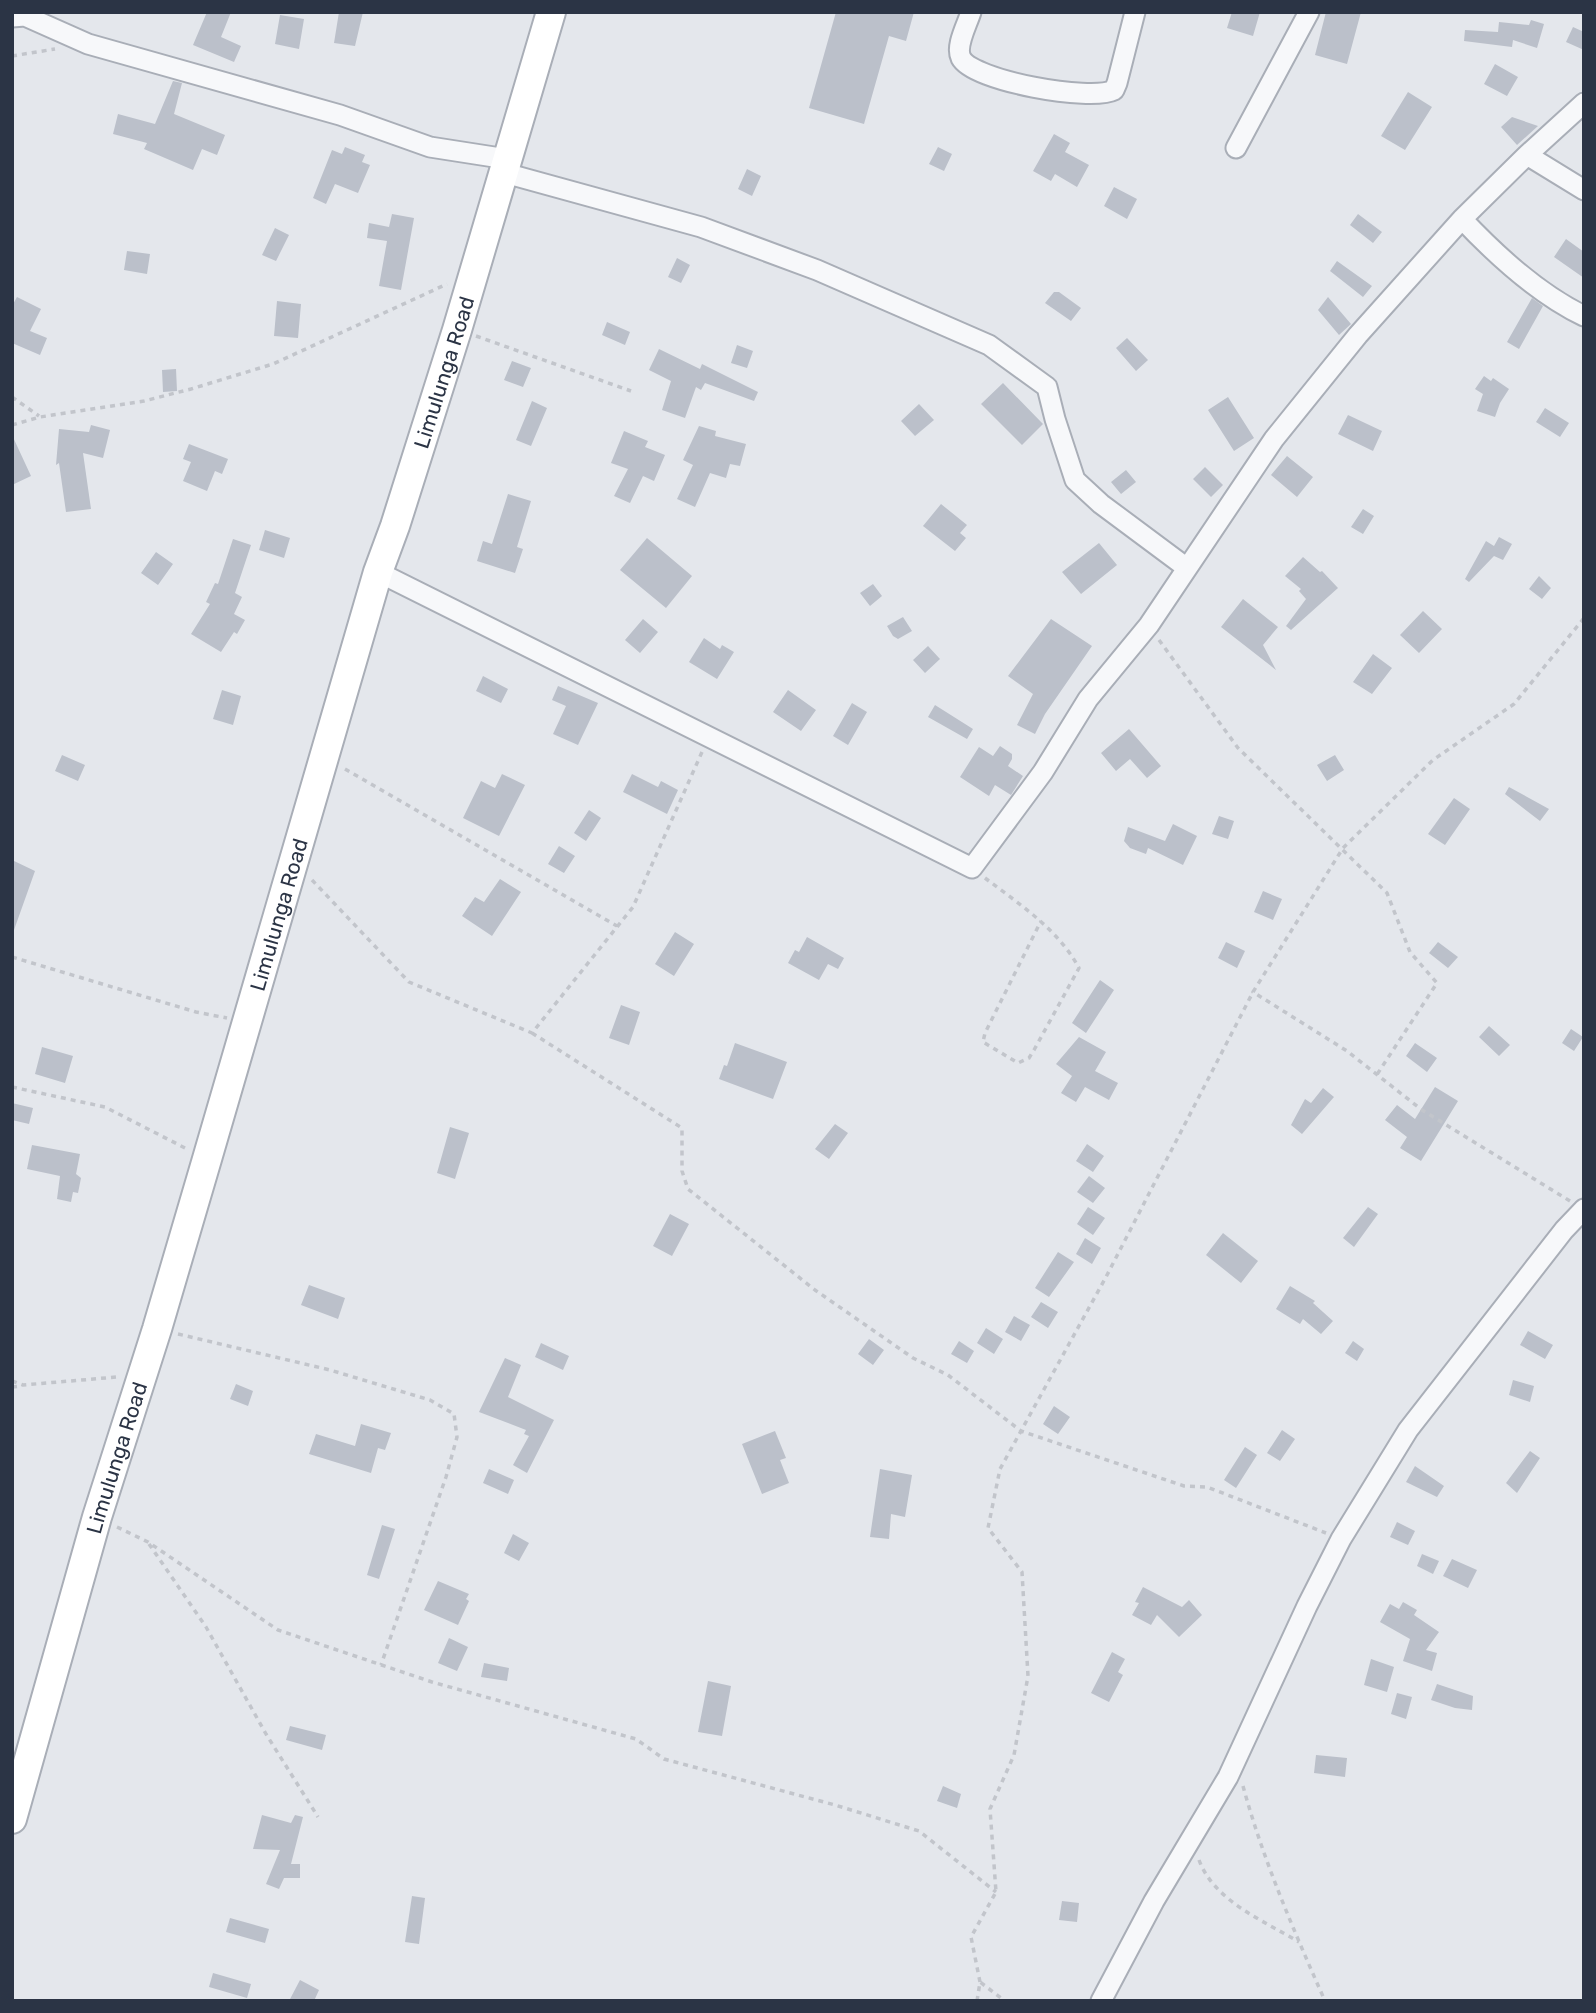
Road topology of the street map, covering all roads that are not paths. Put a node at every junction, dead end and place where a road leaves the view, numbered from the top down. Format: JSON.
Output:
{"nodes":[{"id":1,"x":551,"y":12,"type":"edge"},
{"id":2,"x":971,"y":12,"type":"edge"},
{"id":3,"x":1135,"y":12,"type":"edge"},
{"id":4,"x":1308,"y":12,"type":"edge"},
{"id":5,"x":12,"y":17,"type":"edge"},
{"id":6,"x":1584,"y":103,"type":"edge"},
{"id":7,"x":1237,"y":148,"type":"dead end"},
{"id":8,"x":1527,"y":155,"type":"junction"},
{"id":9,"x":506,"y":166,"type":"junction"},
{"id":10,"x":1584,"y":190,"type":"edge"},
{"id":11,"x":1462,"y":219,"type":"junction"},
{"id":12,"x":1582,"y":311,"type":"edge"},
{"id":13,"x":1187,"y":568,"type":"junction"},
{"id":14,"x":377,"y":572,"type":"junction"},
{"id":15,"x":1578,"y":1206,"type":"edge"},
{"id":16,"x":12,"y":1819,"type":"edge"},
{"id":17,"x":1101,"y":2001,"type":"edge"}],
"edges":[{"from":1,"to":9,"type":"main road","name":"Limulunga Road"},
{"from":2,"to":3,"type":"street"},
{"from":4,"to":7,"type":"street"},
{"from":5,"to":9,"type":"street"},
{"from":6,"to":8,"type":"street"},
{"from":8,"to":10,"type":"street"},
{"from":8,"to":11,"type":"street"},
{"from":9,"to":13,"type":"street"},
{"from":9,"to":14,"type":"main road","name":"Limulunga Road"},
{"from":11,"to":12,"type":"street"},
{"from":11,"to":13,"type":"street"},
{"from":13,"to":14,"type":"street"},
{"from":14,"to":16,"type":"main road","name":"Limulunga Road"},
{"from":15,"to":17,"type":"street"}]}
